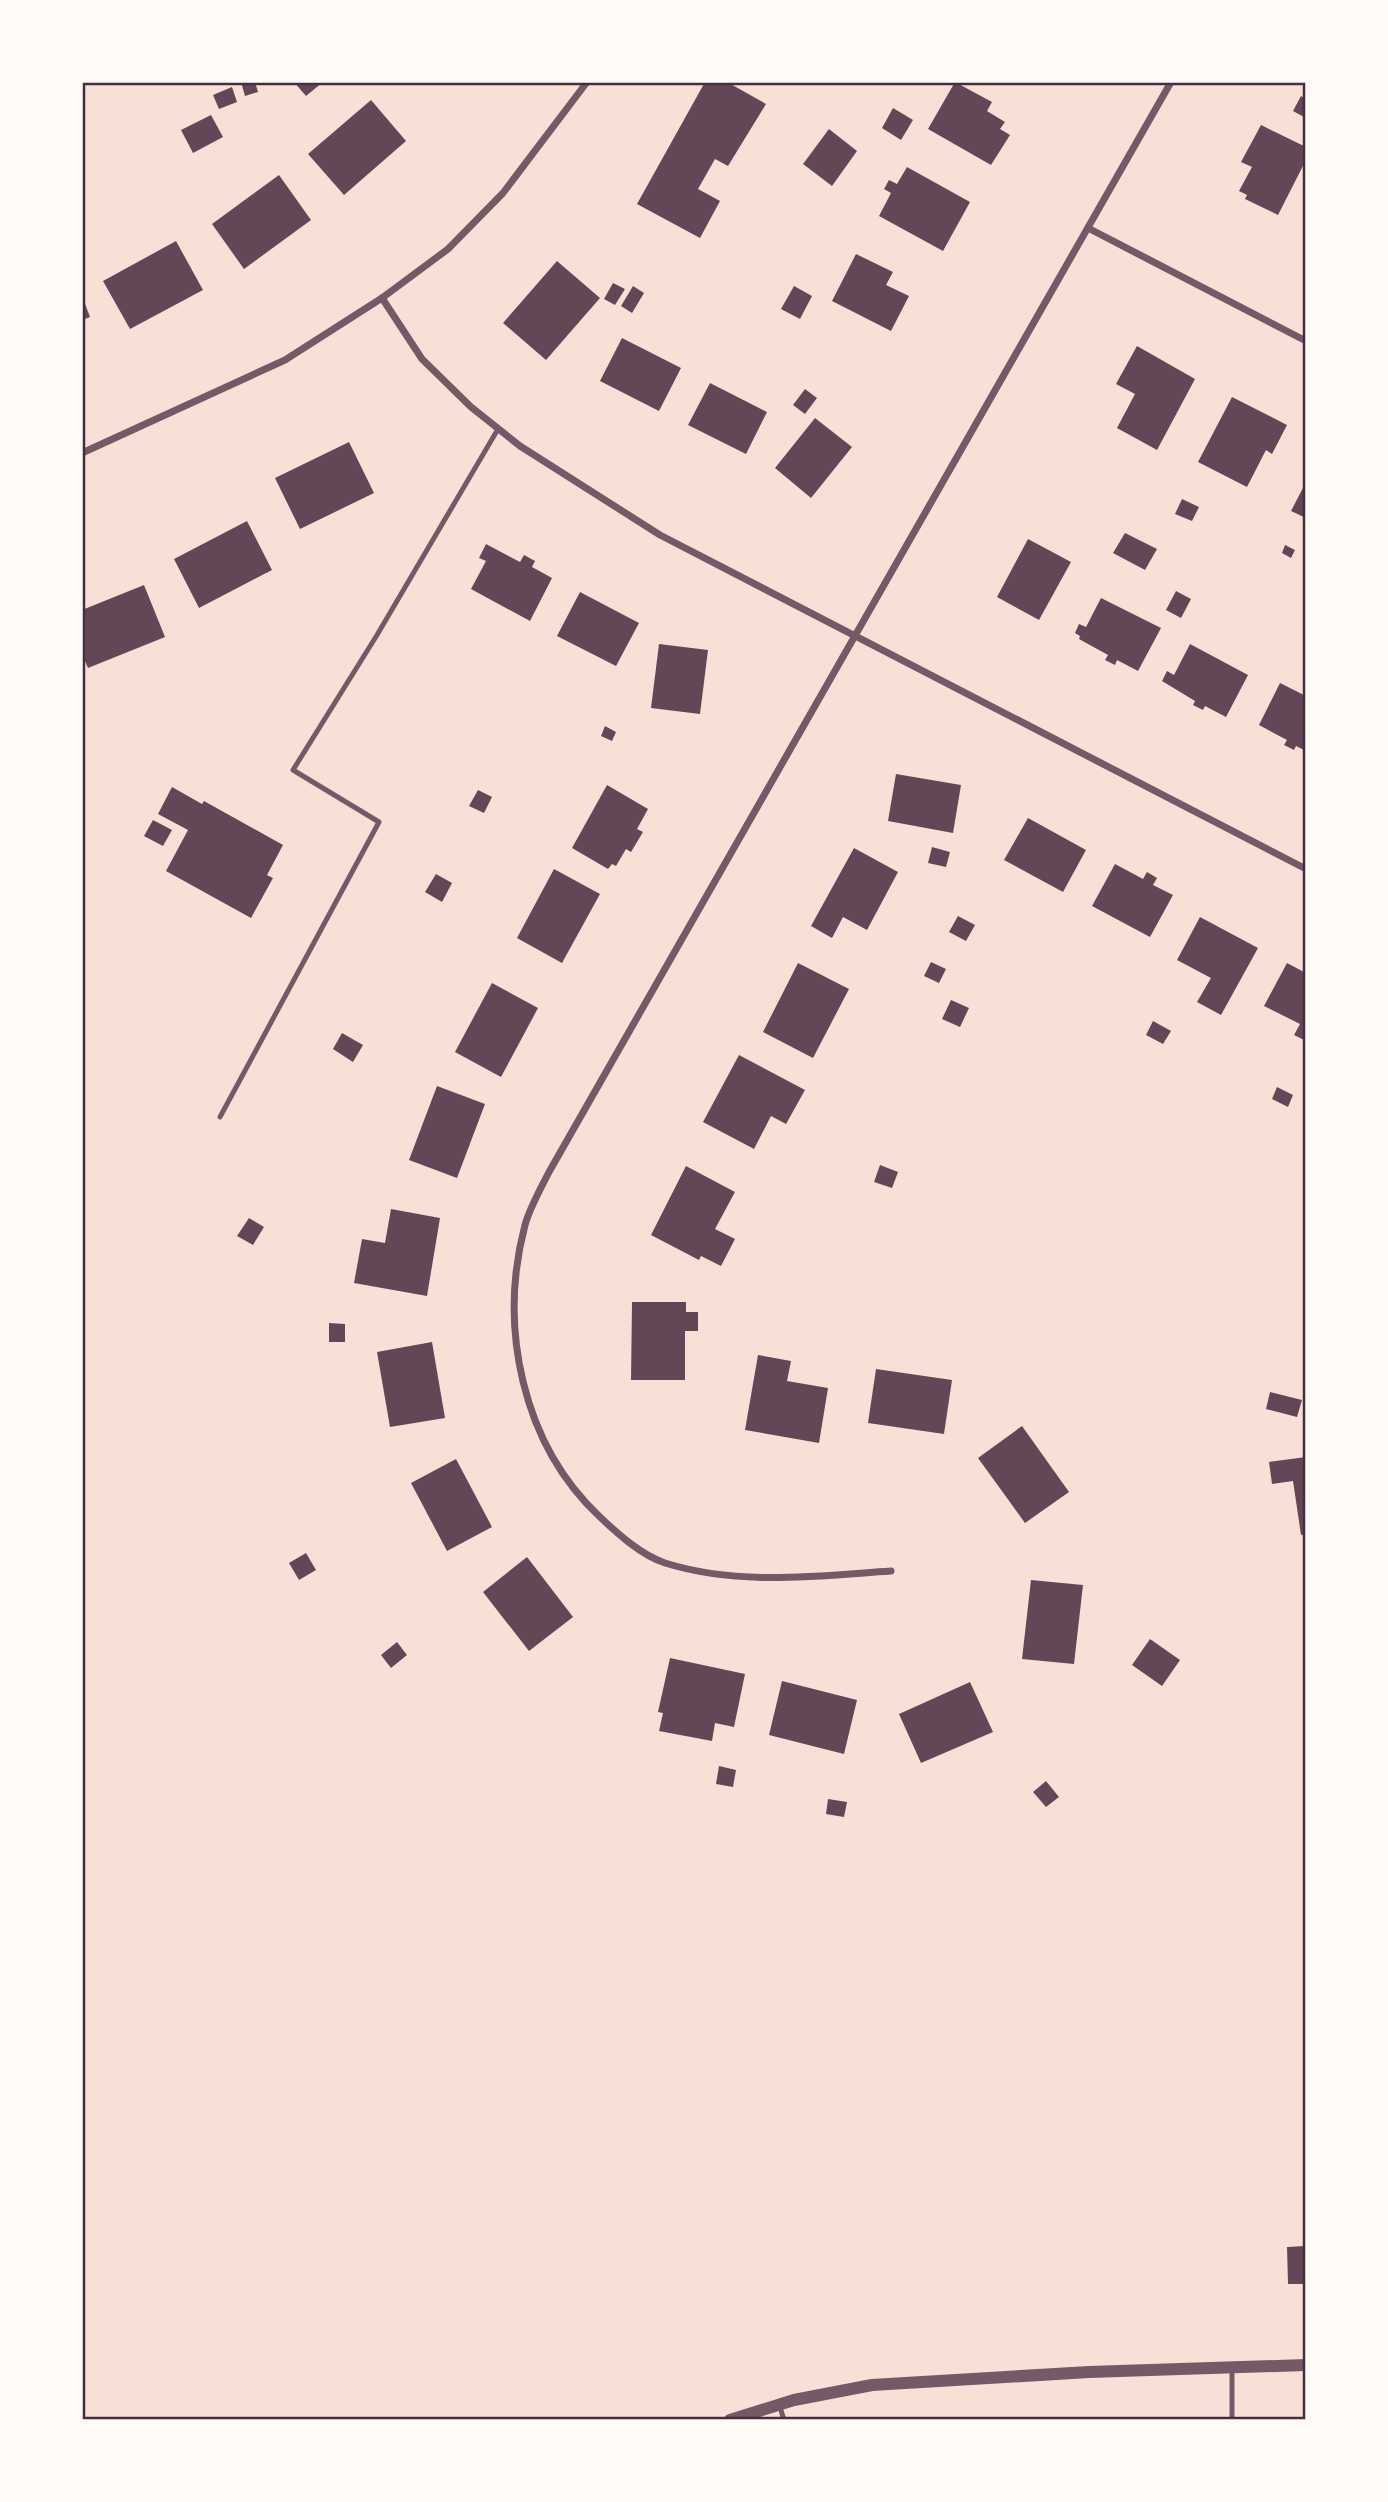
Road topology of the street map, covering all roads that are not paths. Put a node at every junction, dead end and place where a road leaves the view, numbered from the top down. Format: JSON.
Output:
{"nodes":[{"id":1,"x":587,"y":82,"type":"edge"},
{"id":2,"x":1171,"y":82,"type":"edge"},
{"id":3,"x":1088,"y":228,"type":"junction"},
{"id":4,"x":382,"y":298,"type":"junction"},
{"id":5,"x":1306,"y":341,"type":"edge"},
{"id":6,"x":498,"y":429,"type":"junction"},
{"id":7,"x":82,"y":453,"type":"edge"},
{"id":8,"x":857,"y":636,"type":"junction"},
{"id":9,"x":1306,"y":869,"type":"edge"},
{"id":10,"x":220,"y":1117,"type":"dead end"},
{"id":11,"x":891,"y":1570,"type":"dead end"},
{"id":12,"x":1306,"y":2365,"type":"edge"},
{"id":13,"x":1232,"y":2368,"type":"junction"},
{"id":14,"x":779,"y":2404,"type":"junction"},
{"id":15,"x":730,"y":2420,"type":"edge"},
{"id":16,"x":784,"y":2420,"type":"edge"},
{"id":17,"x":1232,"y":2420,"type":"edge"}],
"edges":[{"from":1,"to":4,"type":"street"},
{"from":2,"to":3,"type":"street"},
{"from":3,"to":5,"type":"street"},
{"from":3,"to":8,"type":"street"},
{"from":4,"to":6,"type":"street"},
{"from":4,"to":7,"type":"street"},
{"from":6,"to":8,"type":"street"},
{"from":6,"to":10,"type":"lane"},
{"from":8,"to":9,"type":"street"},
{"from":8,"to":11,"type":"street"},
{"from":12,"to":13,"type":"street"},
{"from":13,"to":14,"type":"street"},
{"from":13,"to":17,"type":"lane"},
{"from":14,"to":15,"type":"street"},
{"from":14,"to":16,"type":"lane"}]}
